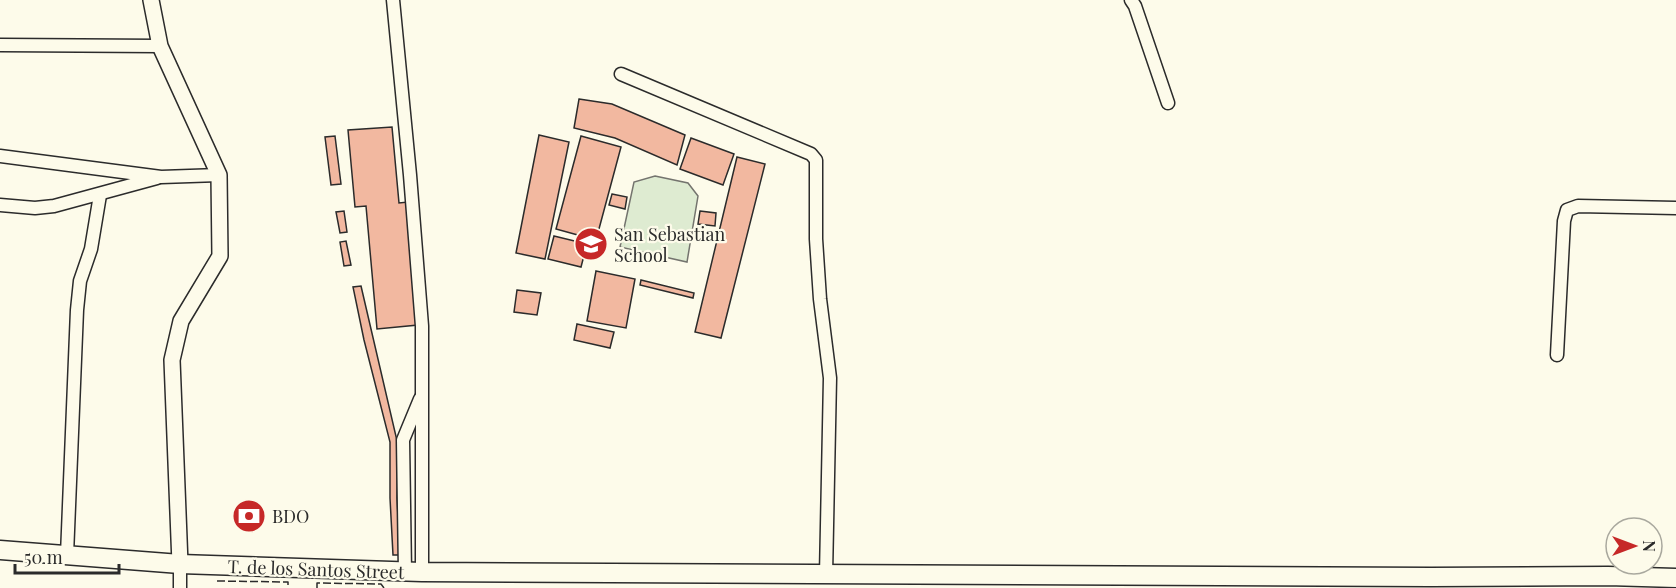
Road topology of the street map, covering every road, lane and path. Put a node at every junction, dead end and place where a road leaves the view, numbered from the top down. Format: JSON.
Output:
{"nodes":[{"id":1,"x":151,"y":0,"type":"edge"},
{"id":2,"x":393,"y":0,"type":"edge"},
{"id":3,"x":1131,"y":0,"type":"edge"},
{"id":4,"x":0,"y":45,"type":"edge"},
{"id":5,"x":160,"y":46,"type":"junction"},
{"id":6,"x":621,"y":74,"type":"dead end"},
{"id":7,"x":1168,"y":103,"type":"dead end"},
{"id":8,"x":0,"y":156,"type":"edge"},
{"id":9,"x":219,"y":175,"type":"junction"},
{"id":10,"x":161,"y":177,"type":"junction"},
{"id":11,"x":100,"y":195,"type":"junction"},
{"id":12,"x":0,"y":205,"type":"edge"},
{"id":13,"x":1676,"y":208,"type":"edge"},
{"id":14,"x":1557,"y":355,"type":"dead end"},
{"id":15,"x":423,"y":393,"type":"junction"},
{"id":16,"x":0,"y":550,"type":"edge"},
{"id":17,"x":66,"y":555,"type":"junction"},
{"id":18,"x":180,"y":564,"type":"junction"},
{"id":19,"x":826,"y":575,"type":"junction"},
{"id":20,"x":1676,"y":578,"type":"edge"},
{"id":21,"x":414,"y":580,"type":"edge"},
{"id":22,"x":640,"y":581,"type":"edge"},
{"id":23,"x":876,"y":581,"type":"edge"},
{"id":24,"x":180,"y":588,"type":"edge"}],
"edges":[{"from":1,"to":5,"type":"street"},
{"from":2,"to":15,"type":"street"},
{"from":3,"to":7,"type":"street"},
{"from":4,"to":5,"type":"street"},
{"from":5,"to":9,"type":"street"},
{"from":6,"to":19,"type":"street"},
{"from":8,"to":10,"type":"street"},
{"from":9,"to":10,"type":"street"},
{"from":9,"to":18,"type":"street"},
{"from":10,"to":11,"type":"street"},
{"from":11,"to":12,"type":"street"},
{"from":11,"to":17,"type":"street"},
{"from":13,"to":14,"type":"street"},
{"from":15,"to":21,"type":"street"},
{"from":15,"to":21,"type":"street"},
{"from":16,"to":17,"type":"main road","name":"T. de los Santos Street"},
{"from":17,"to":18,"type":"main road","name":"T. de los Santos Street"},
{"from":18,"to":21,"type":"main road","name":"T. de los Santos Street"},
{"from":18,"to":24,"type":"street"},
{"from":19,"to":22,"type":"main road","name":"T. de los Santos Street"},
{"from":19,"to":23,"type":"main road","name":"T. de los Santos Street"},
{"from":20,"to":23,"type":"main road","name":"T. de los Santos Street"},
{"from":21,"to":22,"type":"main road","name":"T. de los Santos Street"}]}
